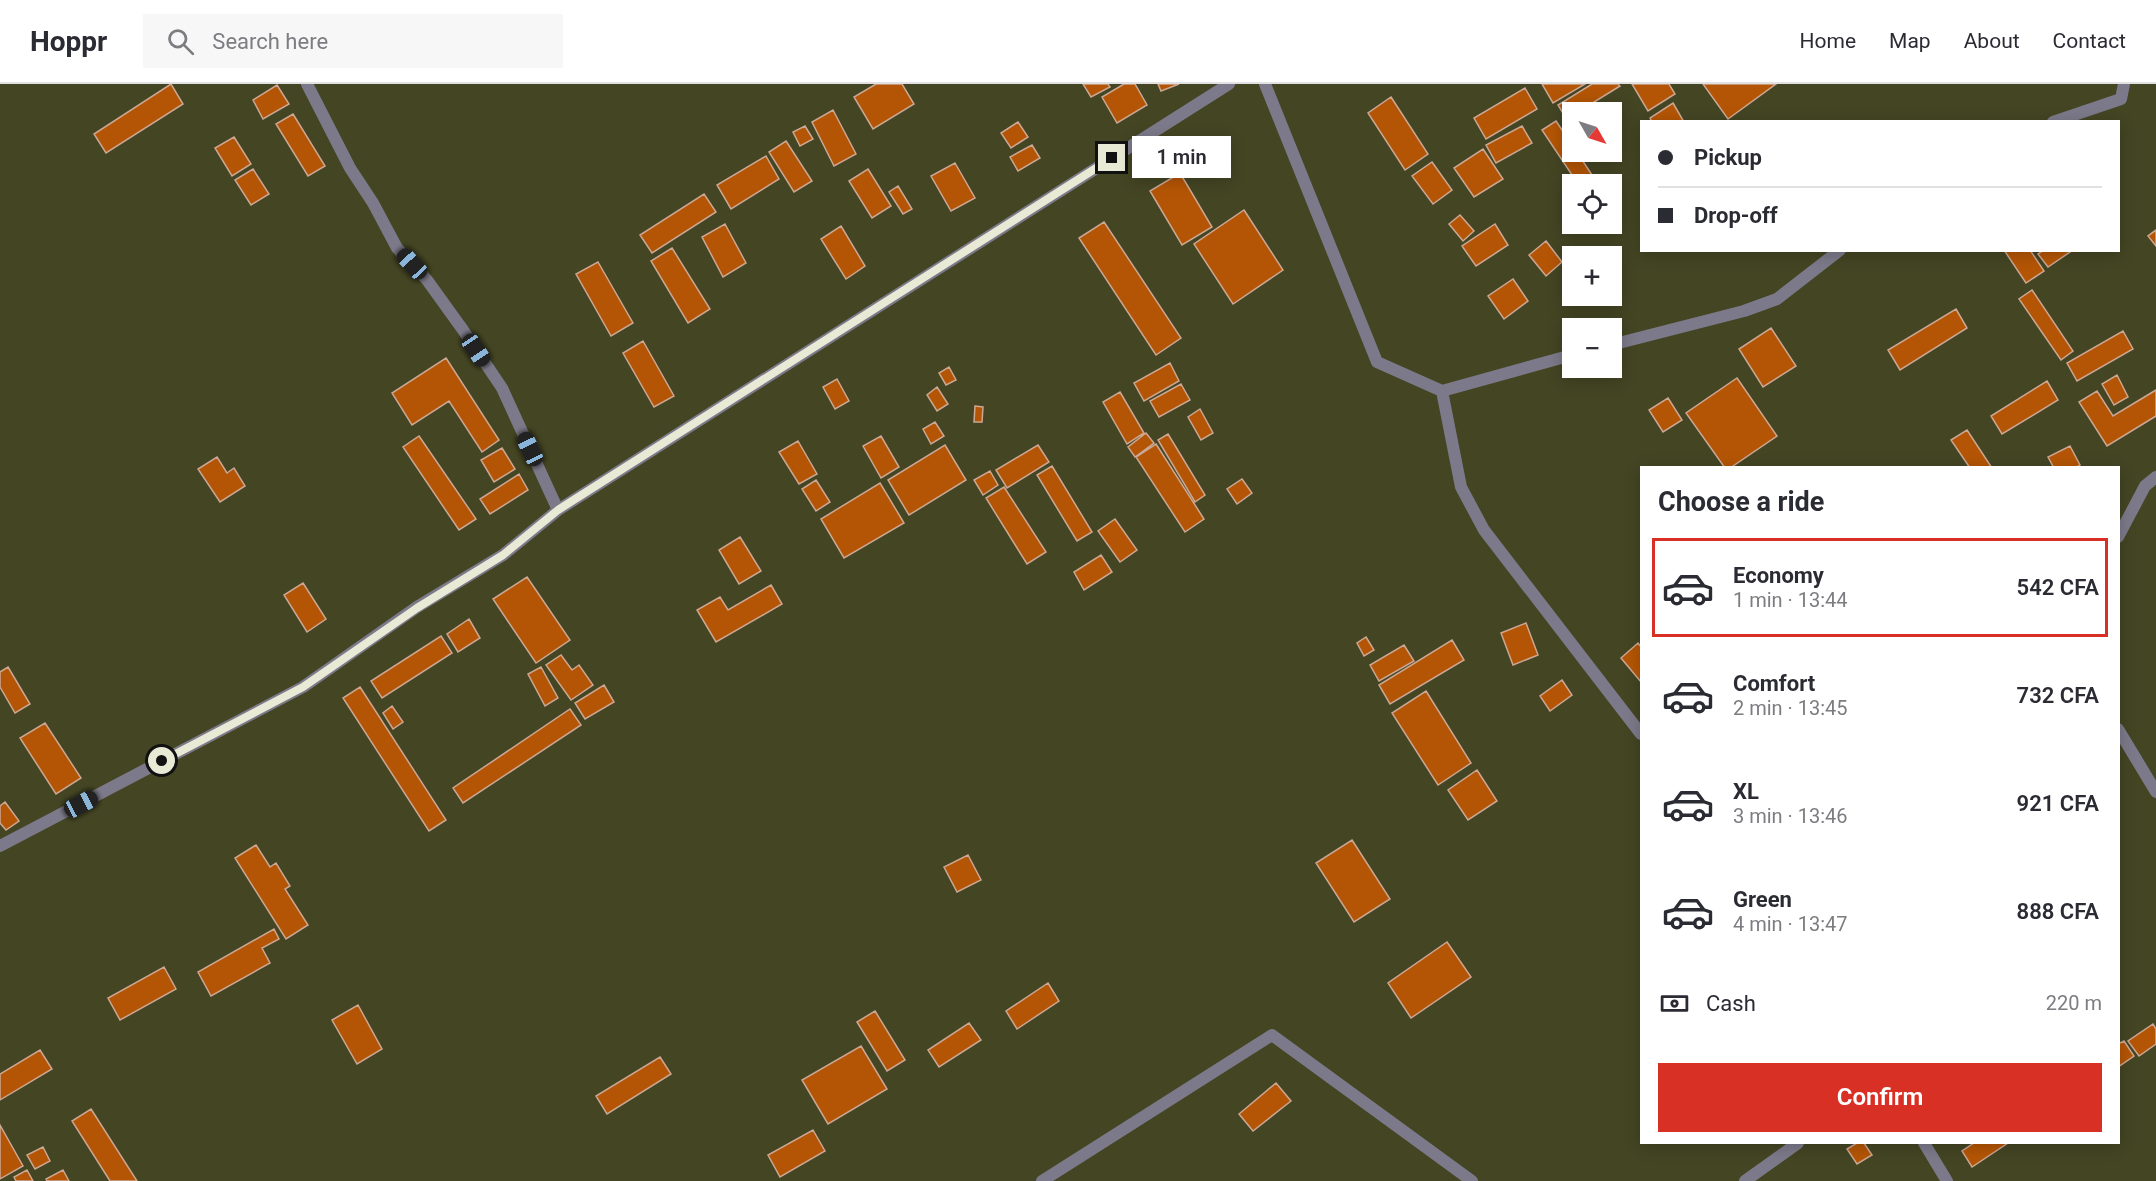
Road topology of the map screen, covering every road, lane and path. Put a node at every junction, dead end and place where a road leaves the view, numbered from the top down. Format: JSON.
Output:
{"nodes":[{"id":1,"x":307,"y":84,"type":"edge"},
{"id":2,"x":1229,"y":84,"type":"edge"},
{"id":3,"x":1265,"y":84,"type":"edge"},
{"id":4,"x":2124,"y":84,"type":"edge"},
{"id":5,"x":2059,"y":120,"type":"edge"},
{"id":6,"x":1837,"y":252,"type":"edge"},
{"id":7,"x":1622,"y":342,"type":"edge"},
{"id":8,"x":1562,"y":358,"type":"edge"},
{"id":9,"x":1442,"y":391,"type":"junction"},
{"id":10,"x":2156,"y":477,"type":"edge"},
{"id":11,"x":558,"y":510,"type":"junction"},
{"id":12,"x":2120,"y":533,"type":"edge"},
{"id":13,"x":2120,"y":732,"type":"edge"},
{"id":14,"x":1640,"y":733,"type":"edge"},
{"id":15,"x":2156,"y":792,"type":"edge"},
{"id":16,"x":0,"y":846,"type":"edge"},
{"id":17,"x":1797,"y":1144,"type":"edge"},
{"id":18,"x":1924,"y":1144,"type":"edge"},
{"id":19,"x":1042,"y":1181,"type":"edge"},
{"id":20,"x":1472,"y":1181,"type":"edge"},
{"id":21,"x":1745,"y":1181,"type":"edge"},
{"id":22,"x":1947,"y":1181,"type":"edge"}],
"edges":[{"from":1,"to":11,"type":"street"},
{"from":2,"to":11,"type":"street"},
{"from":3,"to":9,"type":"street"},
{"from":4,"to":5,"type":"street"},
{"from":6,"to":7,"type":"street"},
{"from":8,"to":9,"type":"street"},
{"from":9,"to":14,"type":"street"},
{"from":10,"to":12,"type":"street"},
{"from":11,"to":16,"type":"street"},
{"from":13,"to":15,"type":"street"},
{"from":17,"to":21,"type":"street"},
{"from":18,"to":22,"type":"street"},
{"from":19,"to":20,"type":"street"}]}
